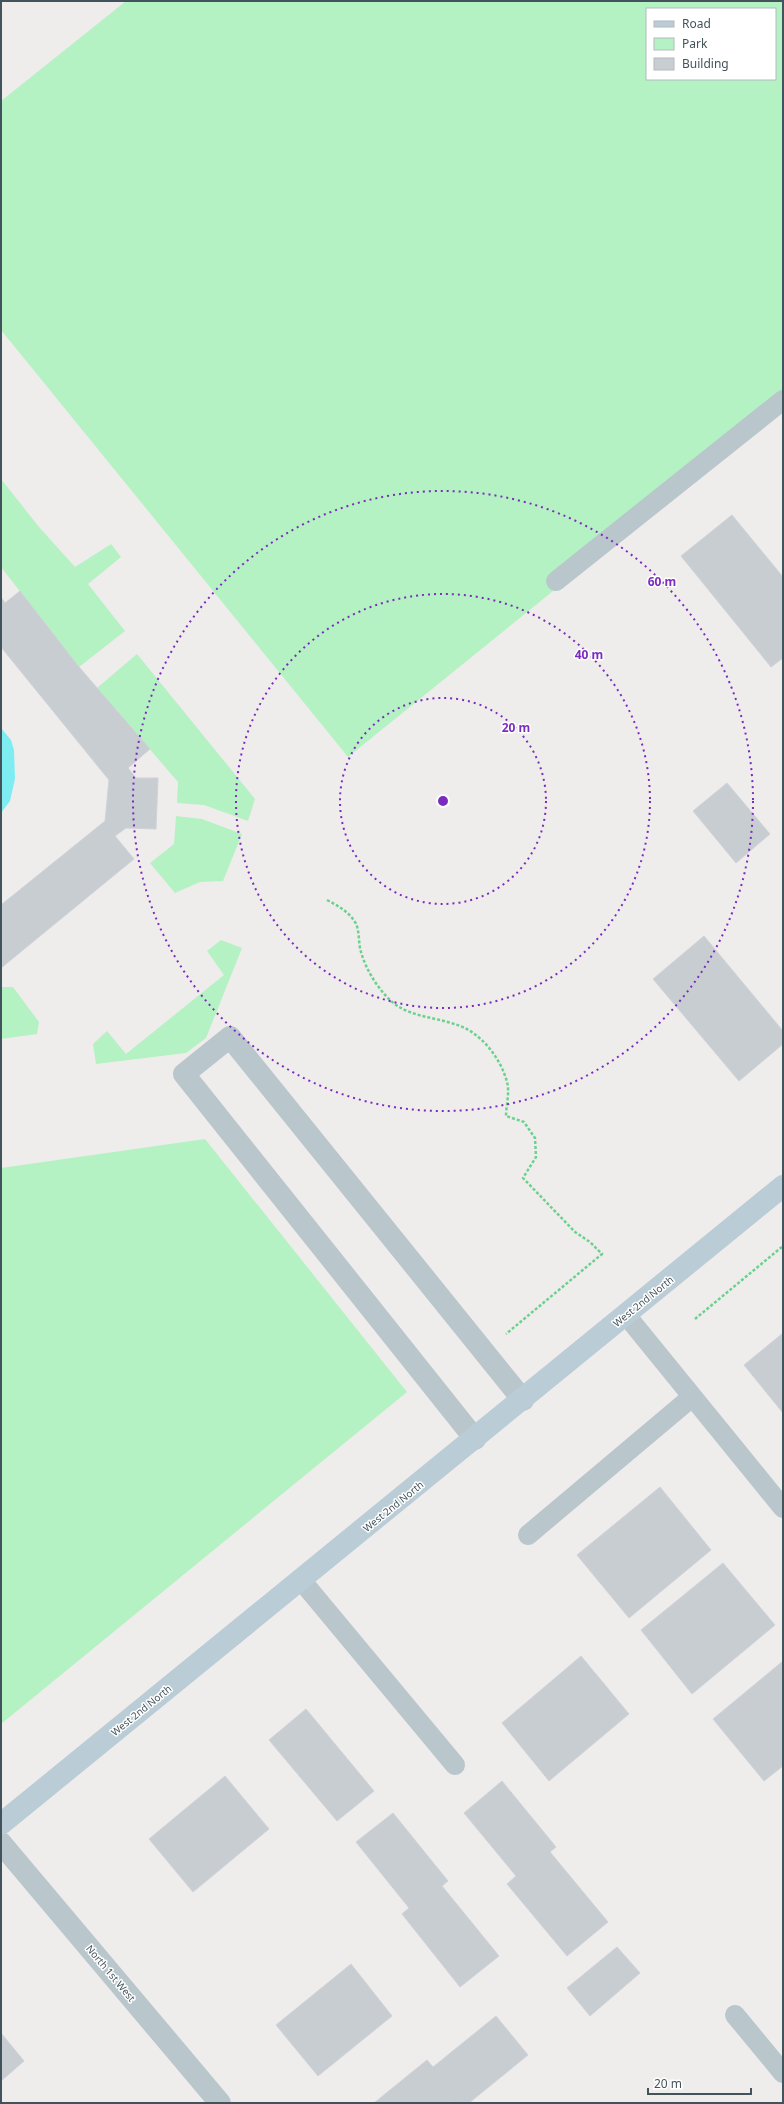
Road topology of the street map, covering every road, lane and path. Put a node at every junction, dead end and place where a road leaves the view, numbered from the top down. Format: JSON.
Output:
{"nodes":[{"id":1,"x":783,"y":400,"type":"edge"},
{"id":2,"x":556,"y":581,"type":"dead end"},
{"id":3,"x":327,"y":900,"type":"dead end"},
{"id":4,"x":783,"y":1186,"type":"edge"},
{"id":5,"x":783,"y":1246,"type":"edge"},
{"id":6,"x":626,"y":1315,"type":"junction"},
{"id":7,"x":695,"y":1319,"type":"dead end"},
{"id":8,"x":503,"y":1336,"type":"dead end"},
{"id":9,"x":692,"y":1397,"type":"junction"},
{"id":10,"x":523,"y":1400,"type":"junction"},
{"id":11,"x":475,"y":1438,"type":"junction"},
{"id":12,"x":783,"y":1508,"type":"edge"},
{"id":13,"x":528,"y":1535,"type":"dead end"},
{"id":14,"x":301,"y":1580,"type":"junction"},
{"id":15,"x":455,"y":1765,"type":"dead end"},
{"id":16,"x":1,"y":1824,"type":"edge"},
{"id":17,"x":1,"y":1843,"type":"edge"},
{"id":18,"x":735,"y":2015,"type":"dead end"},
{"id":19,"x":783,"y":2073,"type":"edge"},
{"id":20,"x":220,"y":2103,"type":"edge"}],
"edges":[{"from":1,"to":2,"type":"lane"},
{"from":3,"to":8,"type":"path"},
{"from":4,"to":6,"type":"street","name":"West 2nd North"},
{"from":5,"to":7,"type":"path"},
{"from":6,"to":9,"type":"lane"},
{"from":6,"to":10,"type":"street","name":"West 2nd North"},
{"from":9,"to":12,"type":"lane"},
{"from":9,"to":13,"type":"lane"},
{"from":10,"to":11,"type":"street","name":"West 2nd North"},
{"from":10,"to":11,"type":"street"},
{"from":11,"to":14,"type":"street","name":"West 2nd North"},
{"from":14,"to":15,"type":"lane"},
{"from":14,"to":16,"type":"street","name":"West 2nd North"},
{"from":17,"to":20,"type":"street","name":"North 1st West"},
{"from":18,"to":19,"type":"lane"}]}
